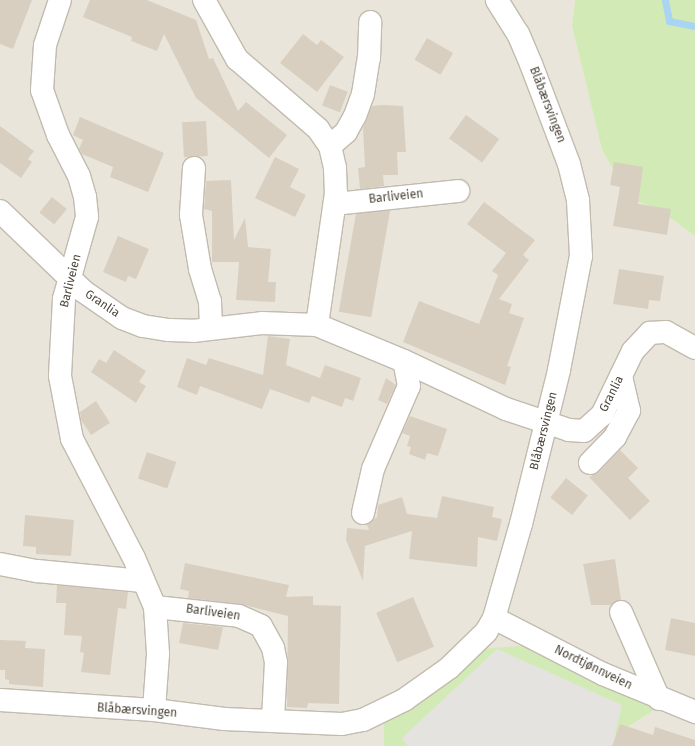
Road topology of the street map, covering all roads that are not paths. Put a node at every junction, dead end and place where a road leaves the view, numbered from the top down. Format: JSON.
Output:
{"nodes":[{"id":1,"x":60,"y":0,"type":"edge"},
{"id":2,"x":204,"y":0,"type":"edge"},
{"id":3,"x":496,"y":0,"type":"edge"},
{"id":4,"x":370,"y":22,"type":"dead end"},
{"id":5,"x":330,"y":146,"type":"junction"},
{"id":6,"x":194,"y":168,"type":"dead end"},
{"id":7,"x":458,"y":191,"type":"dead end"},
{"id":8,"x":335,"y":204,"type":"junction"},
{"id":9,"x":0,"y":211,"type":"edge"},
{"id":10,"x":70,"y":280,"type":"junction"},
{"id":11,"x":317,"y":325,"type":"junction"},
{"id":12,"x":211,"y":328,"type":"junction"},
{"id":13,"x":695,"y":348,"type":"edge"},
{"id":14,"x":404,"y":361,"type":"junction"},
{"id":15,"x":621,"y":376,"type":"junction"},
{"id":16,"x":547,"y":421,"type":"junction"},
{"id":17,"x":590,"y":463,"type":"dead end"},
{"id":18,"x":363,"y":513,"type":"dead end"},
{"id":19,"x":0,"y":564,"type":"edge"},
{"id":20,"x":143,"y":581,"type":"junction"},
{"id":21,"x":155,"y":607,"type":"junction"},
{"id":22,"x":622,"y":612,"type":"dead end"},
{"id":23,"x":494,"y":618,"type":"junction"},
{"id":24,"x":659,"y":699,"type":"junction"},
{"id":25,"x":0,"y":700,"type":"edge"},
{"id":26,"x":154,"y":710,"type":"junction"},
{"id":27,"x":695,"y":712,"type":"edge"},
{"id":28,"x":273,"y":720,"type":"junction"}],
"edges":[{"from":1,"to":10,"type":"street","name":"Barliveien"},
{"from":2,"to":5,"type":"street"},
{"from":3,"to":16,"type":"street","name":"Blåbærsvingen"},
{"from":4,"to":5,"type":"street"},
{"from":5,"to":8,"type":"street"},
{"from":6,"to":12,"type":"street"},
{"from":7,"to":8,"type":"street","name":"Barliveien"},
{"from":8,"to":11,"type":"street"},
{"from":9,"to":10,"type":"street","name":"Granlia"},
{"from":10,"to":12,"type":"street","name":"Granlia"},
{"from":10,"to":20,"type":"street","name":"Barliveien"},
{"from":11,"to":12,"type":"street","name":"Granlia"},
{"from":11,"to":14,"type":"street","name":"Granlia"},
{"from":13,"to":15,"type":"street","name":"Granlia"},
{"from":14,"to":16,"type":"street","name":"Granlia"},
{"from":14,"to":18,"type":"street"},
{"from":15,"to":16,"type":"street","name":"Granlia"},
{"from":15,"to":17,"type":"street"},
{"from":16,"to":23,"type":"street","name":"Blåbærsvingen"},
{"from":19,"to":20,"type":"street"},
{"from":20,"to":21,"type":"street","name":"Barliveien"},
{"from":21,"to":26,"type":"street","name":"Barliveien"},
{"from":21,"to":28,"type":"street","name":"Barliveien"},
{"from":22,"to":24,"type":"street"},
{"from":23,"to":24,"type":"street","name":"Nordtjønnveien"},
{"from":23,"to":28,"type":"street","name":"Blåbærsvingen"},
{"from":24,"to":27,"type":"street","name":"Nordtjønnveien"},
{"from":25,"to":26,"type":"street","name":"Blåbærsvingen"},
{"from":26,"to":28,"type":"street","name":"Blåbærsvingen"}]}
